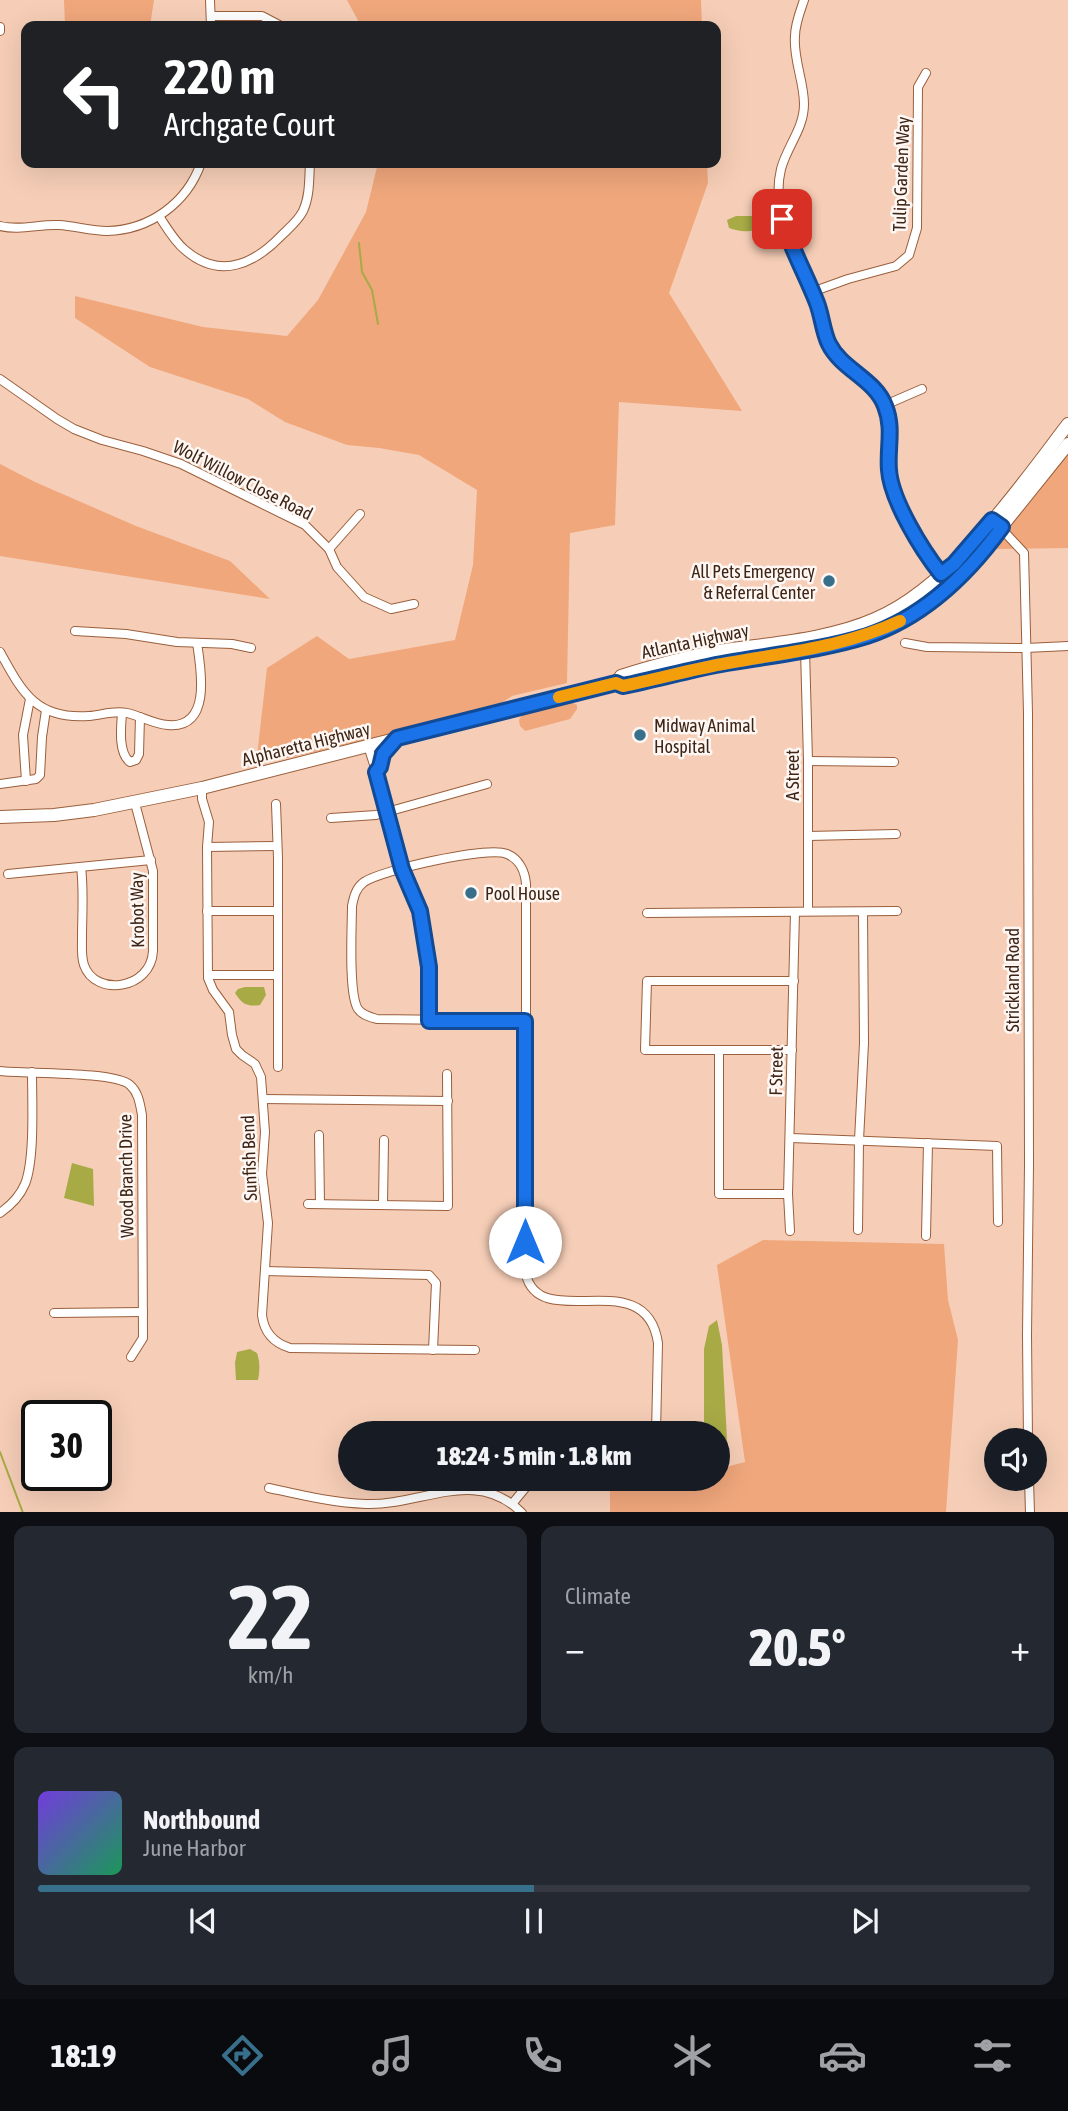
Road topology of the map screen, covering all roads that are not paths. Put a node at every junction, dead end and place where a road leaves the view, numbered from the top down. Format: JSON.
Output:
{"nodes":[{"id":1,"x":210,"y":0,"type":"edge"},
{"id":2,"x":804,"y":0,"type":"edge"},
{"id":3,"x":211,"y":16,"type":"junction"},
{"id":4,"x":211,"y":21,"type":"edge"},
{"id":5,"x":273,"y":21,"type":"edge"},
{"id":6,"x":926,"y":73,"type":"dead end"},
{"id":7,"x":199,"y":168,"type":"edge"},
{"id":8,"x":310,"y":168,"type":"edge"},
{"id":9,"x":159,"y":216,"type":"junction"},
{"id":10,"x":0,"y":226,"type":"edge"},
{"id":11,"x":812,"y":292,"type":"junction"},
{"id":12,"x":0,"y":379,"type":"edge"},
{"id":13,"x":922,"y":389,"type":"dead end"},
{"id":14,"x":885,"y":405,"type":"junction"},
{"id":15,"x":1068,"y":424,"type":"edge"},
{"id":16,"x":1068,"y":444,"type":"edge"},
{"id":17,"x":360,"y":514,"type":"dead end"},
{"id":18,"x":997,"y":524,"type":"junction"},
{"id":19,"x":329,"y":548,"type":"junction"},
{"id":20,"x":941,"y":574,"type":"junction"},
{"id":21,"x":414,"y":604,"type":"dead end"},
{"id":22,"x":75,"y":631,"type":"dead end"},
{"id":23,"x":197,"y":643,"type":"junction"},
{"id":24,"x":905,"y":643,"type":"dead end"},
{"id":25,"x":805,"y":644,"type":"junction"},
{"id":26,"x":1068,"y":646,"type":"edge"},
{"id":27,"x":251,"y":648,"type":"dead end"},
{"id":28,"x":1026,"y":648,"type":"junction"},
{"id":29,"x":0,"y":652,"type":"edge"},
{"id":30,"x":616,"y":683,"type":"joint"},
{"id":31,"x":30,"y":699,"type":"junction"},
{"id":32,"x":46,"y":710,"type":"junction"},
{"id":33,"x":122,"y":713,"type":"junction"},
{"id":34,"x":140,"y":717,"type":"junction"},
{"id":35,"x":397,"y":738,"type":"junction"},
{"id":36,"x":368,"y":746,"type":"junction"},
{"id":37,"x":808,"y":761,"type":"junction"},
{"id":38,"x":894,"y":762,"type":"dead end"},
{"id":39,"x":376,"y":772,"type":"junction"},
{"id":40,"x":26,"y":781,"type":"junction"},
{"id":41,"x":0,"y":784,"type":"edge"},
{"id":42,"x":487,"y":784,"type":"dead end"},
{"id":43,"x":202,"y":788,"type":"junction"},
{"id":44,"x":135,"y":803,"type":"junction"},
{"id":45,"x":276,"y":804,"type":"dead end"},
{"id":46,"x":388,"y":812,"type":"junction"},
{"id":47,"x":0,"y":817,"type":"edge"},
{"id":48,"x":331,"y":818,"type":"dead end"},
{"id":49,"x":896,"y":834,"type":"dead end"},
{"id":50,"x":808,"y":836,"type":"junction"},
{"id":51,"x":277,"y":846,"type":"junction"},
{"id":52,"x":207,"y":847,"type":"junction"},
{"id":53,"x":151,"y":860,"type":"junction"},
{"id":54,"x":81,"y":867,"type":"junction"},
{"id":55,"x":402,"y":869,"type":"junction"},
{"id":56,"x":8,"y":874,"type":"dead end"},
{"id":57,"x":207,"y":911,"type":"junction"},
{"id":58,"x":277,"y":911,"type":"junction"},
{"id":59,"x":808,"y":911,"type":"junction"},
{"id":60,"x":897,"y":911,"type":"dead end"},
{"id":61,"x":795,"y":912,"type":"junction"},
{"id":62,"x":863,"y":912,"type":"junction"},
{"id":63,"x":647,"y":913,"type":"dead end"},
{"id":64,"x":208,"y":975,"type":"junction"},
{"id":65,"x":278,"y":975,"type":"junction"},
{"id":66,"x":794,"y":981,"type":"junction"},
{"id":67,"x":429,"y":1021,"type":"junction"},
{"id":68,"x":525,"y":1021,"type":"junction"},
{"id":69,"x":719,"y":1050,"type":"junction"},
{"id":70,"x":792,"y":1050,"type":"junction"},
{"id":71,"x":278,"y":1068,"type":"dead end"},
{"id":72,"x":0,"y":1071,"type":"edge"},
{"id":73,"x":32,"y":1072,"type":"junction"},
{"id":74,"x":447,"y":1074,"type":"dead end"},
{"id":75,"x":263,"y":1099,"type":"junction"},
{"id":76,"x":448,"y":1101,"type":"junction"},
{"id":77,"x":319,"y":1135,"type":"dead end"},
{"id":78,"x":791,"y":1138,"type":"junction"},
{"id":79,"x":384,"y":1140,"type":"dead end"},
{"id":80,"x":859,"y":1140,"type":"junction"},
{"id":81,"x":928,"y":1143,"type":"junction"},
{"id":82,"x":788,"y":1194,"type":"junction"},
{"id":83,"x":308,"y":1204,"type":"dead end"},
{"id":84,"x":320,"y":1204,"type":"junction"},
{"id":85,"x":383,"y":1204,"type":"junction"},
{"id":86,"x":0,"y":1213,"type":"edge"},
{"id":87,"x":999,"y":1222,"type":"dead end"},
{"id":88,"x":858,"y":1230,"type":"dead end"},
{"id":89,"x":790,"y":1231,"type":"dead end"},
{"id":90,"x":926,"y":1236,"type":"dead end"},
{"id":91,"x":265,"y":1270,"type":"junction"},
{"id":92,"x":143,"y":1312,"type":"junction"},
{"id":93,"x":54,"y":1313,"type":"dead end"},
{"id":94,"x":433,"y":1350,"type":"junction"},
{"id":95,"x":475,"y":1350,"type":"dead end"},
{"id":96,"x":131,"y":1357,"type":"dead end"},
{"id":97,"x":656,"y":1421,"type":"edge"},
{"id":98,"x":1028,"y":1428,"type":"edge"},
{"id":99,"x":270,"y":1488,"type":"dead end"},
{"id":100,"x":523,"y":1491,"type":"edge"},
{"id":101,"x":1029,"y":1491,"type":"edge"},
{"id":102,"x":512,"y":1504,"type":"junction"},
{"id":103,"x":521,"y":1512,"type":"edge"},
{"id":104,"x":1030,"y":1512,"type":"edge"}],
"edges":[{"from":1,"to":3,"type":"street"},
{"from":2,"to":11,"type":"street"},
{"from":3,"to":4,"type":"street"},
{"from":3,"to":5,"type":"street"},
{"from":6,"to":11,"type":"street","name":"Tulip Garden Way"},
{"from":7,"to":9,"type":"street"},
{"from":8,"to":9,"type":"street"},
{"from":9,"to":10,"type":"street"},
{"from":11,"to":14,"type":"street"},
{"from":12,"to":19,"type":"street","name":"Wolf Willow Close Road"},
{"from":13,"to":14,"type":"street"},
{"from":14,"to":20,"type":"street"},
{"from":15,"to":18,"type":"main road","name":"Atlanta Highway"},
{"from":16,"to":18,"type":"main road","name":"Atlanta Highway"},
{"from":17,"to":19,"type":"street"},
{"from":18,"to":20,"type":"main road","name":"Atlanta Highway"},
{"from":18,"to":25,"type":"main road","name":"Atlanta Highway"},
{"from":18,"to":28,"type":"street","name":"Strickland Road"},
{"from":19,"to":21,"type":"street","name":"Wolf Willow Close Road"},
{"from":20,"to":25,"type":"main road","name":"Atlanta Highway"},
{"from":22,"to":23,"type":"street"},
{"from":23,"to":27,"type":"street"},
{"from":23,"to":34,"type":"street"},
{"from":24,"to":28,"type":"street"},
{"from":25,"to":30,"type":"main road","name":"Atlanta Highway"},
{"from":25,"to":37,"type":"street","name":"A Street"},
{"from":26,"to":28,"type":"street"},
{"from":28,"to":98,"type":"street","name":"Strickland Road"},
{"from":29,"to":31,"type":"street"},
{"from":30,"to":35,"type":"main road","name":"Alpharetta Highway"},
{"from":31,"to":32,"type":"street"},
{"from":31,"to":40,"type":"street"},
{"from":32,"to":33,"type":"street"},
{"from":32,"to":40,"type":"street"},
{"from":33,"to":34,"type":"street"},
{"from":33,"to":34,"type":"street"},
{"from":35,"to":36,"type":"main road","name":"Alpharetta Highway"},
{"from":35,"to":39,"type":"main road"},
{"from":36,"to":39,"type":"street"},
{"from":36,"to":43,"type":"main road","name":"Alpharetta Highway"},
{"from":37,"to":38,"type":"street"},
{"from":37,"to":50,"type":"street","name":"A Street"},
{"from":39,"to":46,"type":"street"},
{"from":40,"to":41,"type":"street"},
{"from":42,"to":46,"type":"street"},
{"from":43,"to":44,"type":"main road","name":"Alpharetta Highway"},
{"from":43,"to":52,"type":"street","name":"Sunfish Bend"},
{"from":44,"to":47,"type":"main road","name":"Alpharetta Highway"},
{"from":44,"to":53,"type":"street","name":"Krobot Way"},
{"from":45,"to":51,"type":"street"},
{"from":46,"to":48,"type":"street"},
{"from":46,"to":55,"type":"street"},
{"from":49,"to":50,"type":"street"},
{"from":50,"to":59,"type":"street","name":"A Street"},
{"from":51,"to":52,"type":"street"},
{"from":51,"to":58,"type":"street"},
{"from":52,"to":57,"type":"street","name":"Sunfish Bend"},
{"from":53,"to":54,"type":"street"},
{"from":53,"to":54,"type":"street","name":"Krobot Way"},
{"from":54,"to":56,"type":"street"},
{"from":55,"to":67,"type":"street"},
{"from":55,"to":67,"type":"street"},
{"from":55,"to":68,"type":"street"},
{"from":57,"to":58,"type":"street"},
{"from":57,"to":64,"type":"street","name":"Sunfish Bend"},
{"from":58,"to":65,"type":"street"},
{"from":59,"to":61,"type":"street"},
{"from":59,"to":62,"type":"street"},
{"from":60,"to":62,"type":"street"},
{"from":61,"to":63,"type":"street"},
{"from":61,"to":66,"type":"street","name":"F Street"},
{"from":62,"to":80,"type":"street"},
{"from":64,"to":65,"type":"street"},
{"from":64,"to":75,"type":"street","name":"Sunfish Bend"},
{"from":65,"to":71,"type":"street"},
{"from":66,"to":69,"type":"street"},
{"from":66,"to":70,"type":"street","name":"F Street"},
{"from":67,"to":68,"type":"street"},
{"from":68,"to":97,"type":"street"},
{"from":69,"to":70,"type":"street"},
{"from":69,"to":82,"type":"street"},
{"from":70,"to":78,"type":"street","name":"F Street"},
{"from":72,"to":73,"type":"street","name":"Wood Branch Drive"},
{"from":73,"to":86,"type":"street"},
{"from":73,"to":92,"type":"street","name":"Wood Branch Drive"},
{"from":74,"to":76,"type":"street"},
{"from":75,"to":76,"type":"street"},
{"from":75,"to":91,"type":"street","name":"Sunfish Bend"},
{"from":76,"to":85,"type":"street"},
{"from":77,"to":84,"type":"street"},
{"from":78,"to":80,"type":"street"},
{"from":78,"to":82,"type":"street","name":"F Street"},
{"from":79,"to":85,"type":"street"},
{"from":80,"to":81,"type":"street"},
{"from":80,"to":88,"type":"street"},
{"from":81,"to":87,"type":"street"},
{"from":81,"to":90,"type":"street"},
{"from":82,"to":89,"type":"street","name":"F Street"},
{"from":83,"to":84,"type":"street"},
{"from":84,"to":85,"type":"street"},
{"from":91,"to":94,"type":"street","name":"Sunfish Bend"},
{"from":91,"to":94,"type":"street"},
{"from":92,"to":93,"type":"street"},
{"from":92,"to":96,"type":"street","name":"Wood Branch Drive"},
{"from":94,"to":95,"type":"street","name":"Sunfish Bend"},
{"from":99,"to":102,"type":"street"},
{"from":100,"to":102,"type":"street"},
{"from":101,"to":104,"type":"street"},
{"from":102,"to":103,"type":"street"}]}
